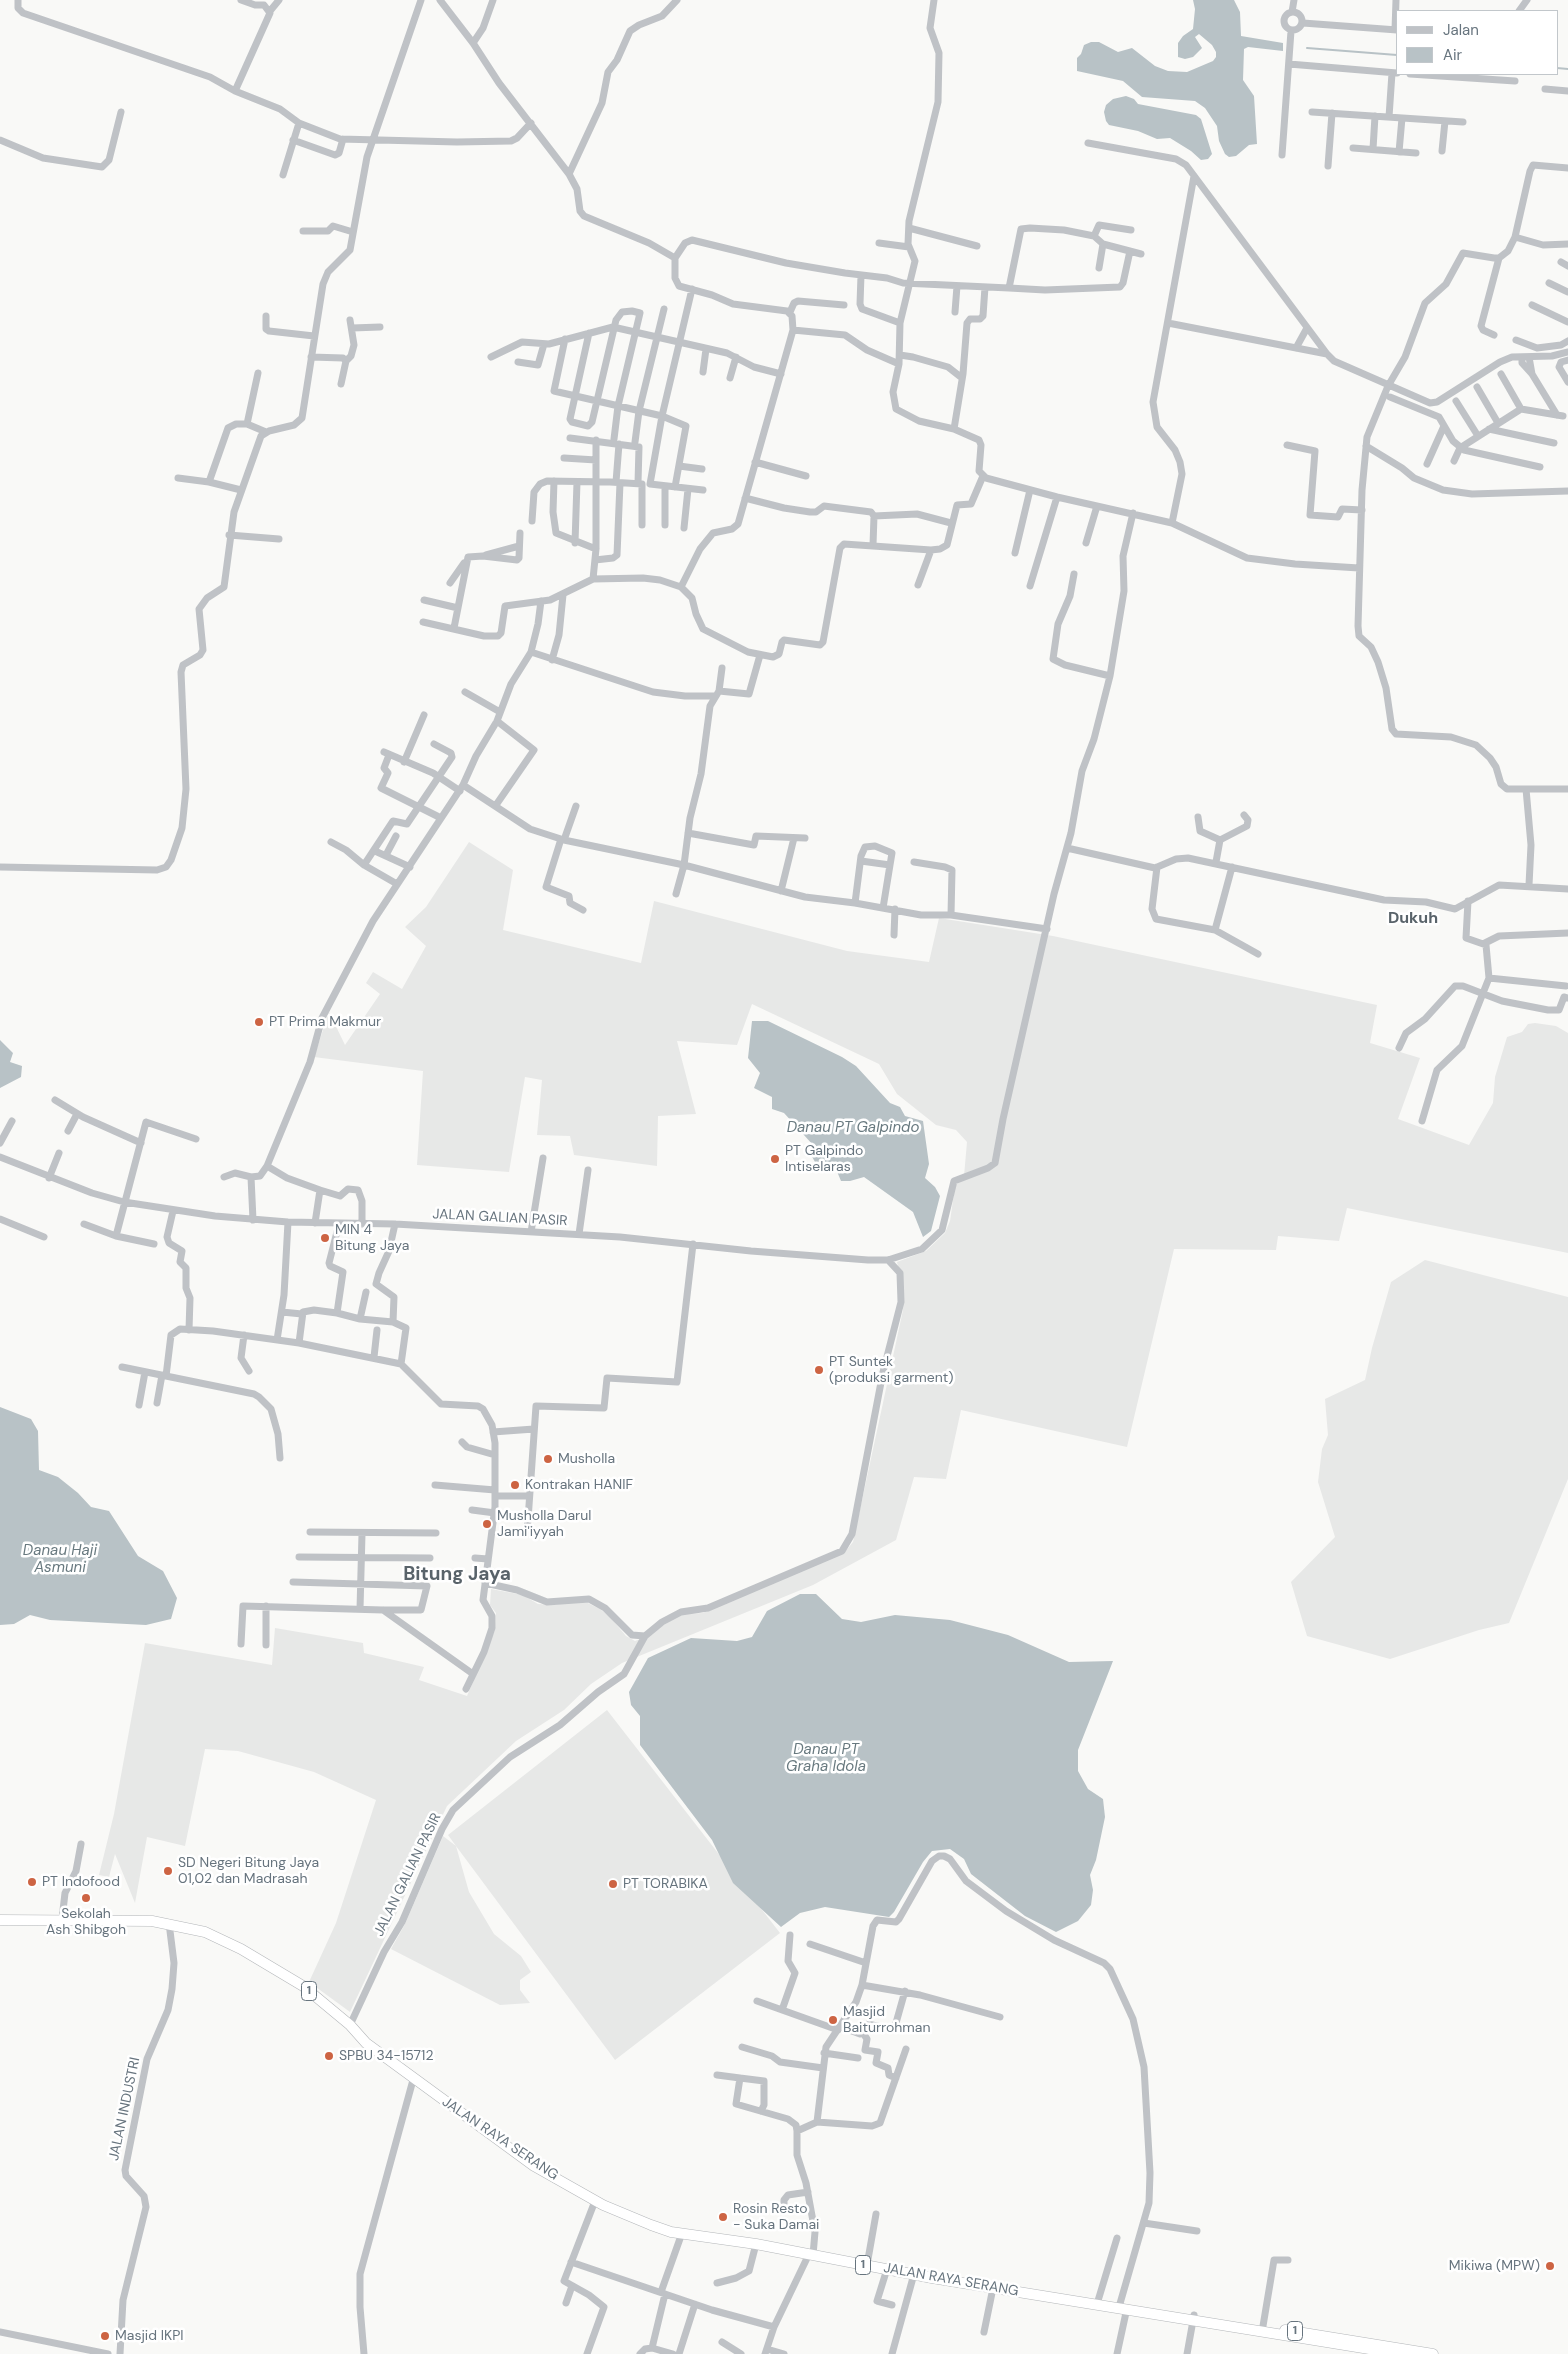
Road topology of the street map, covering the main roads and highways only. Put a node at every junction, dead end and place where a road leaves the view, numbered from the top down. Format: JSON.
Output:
{"nodes":[{"id":1,"x":0,"y":1920,"type":"edge"},
{"id":2,"x":1194,"y":2318,"type":"junction"},
{"id":3,"x":1356,"y":2347,"type":"edge"},
{"id":4,"x":1400,"y":2354,"type":"edge"},
{"id":5,"x":1433,"y":2354,"type":"edge"}],
"edges":[{"from":1,"to":2,"type":"highway","name":"JALAN RAYA SERANG","number":"1"},
{"from":2,"to":3,"type":"highway","name":"JALAN RAYA SERANG","number":"1"},
{"from":2,"to":3,"type":"highway","name":"JALAN RAYA SERANG","number":"1"},
{"from":3,"to":4,"type":"highway","name":"JALAN RAYA SERANG","number":"1"},
{"from":3,"to":5,"type":"highway","name":"JALAN RAYA SERANG","number":"1"}]}
